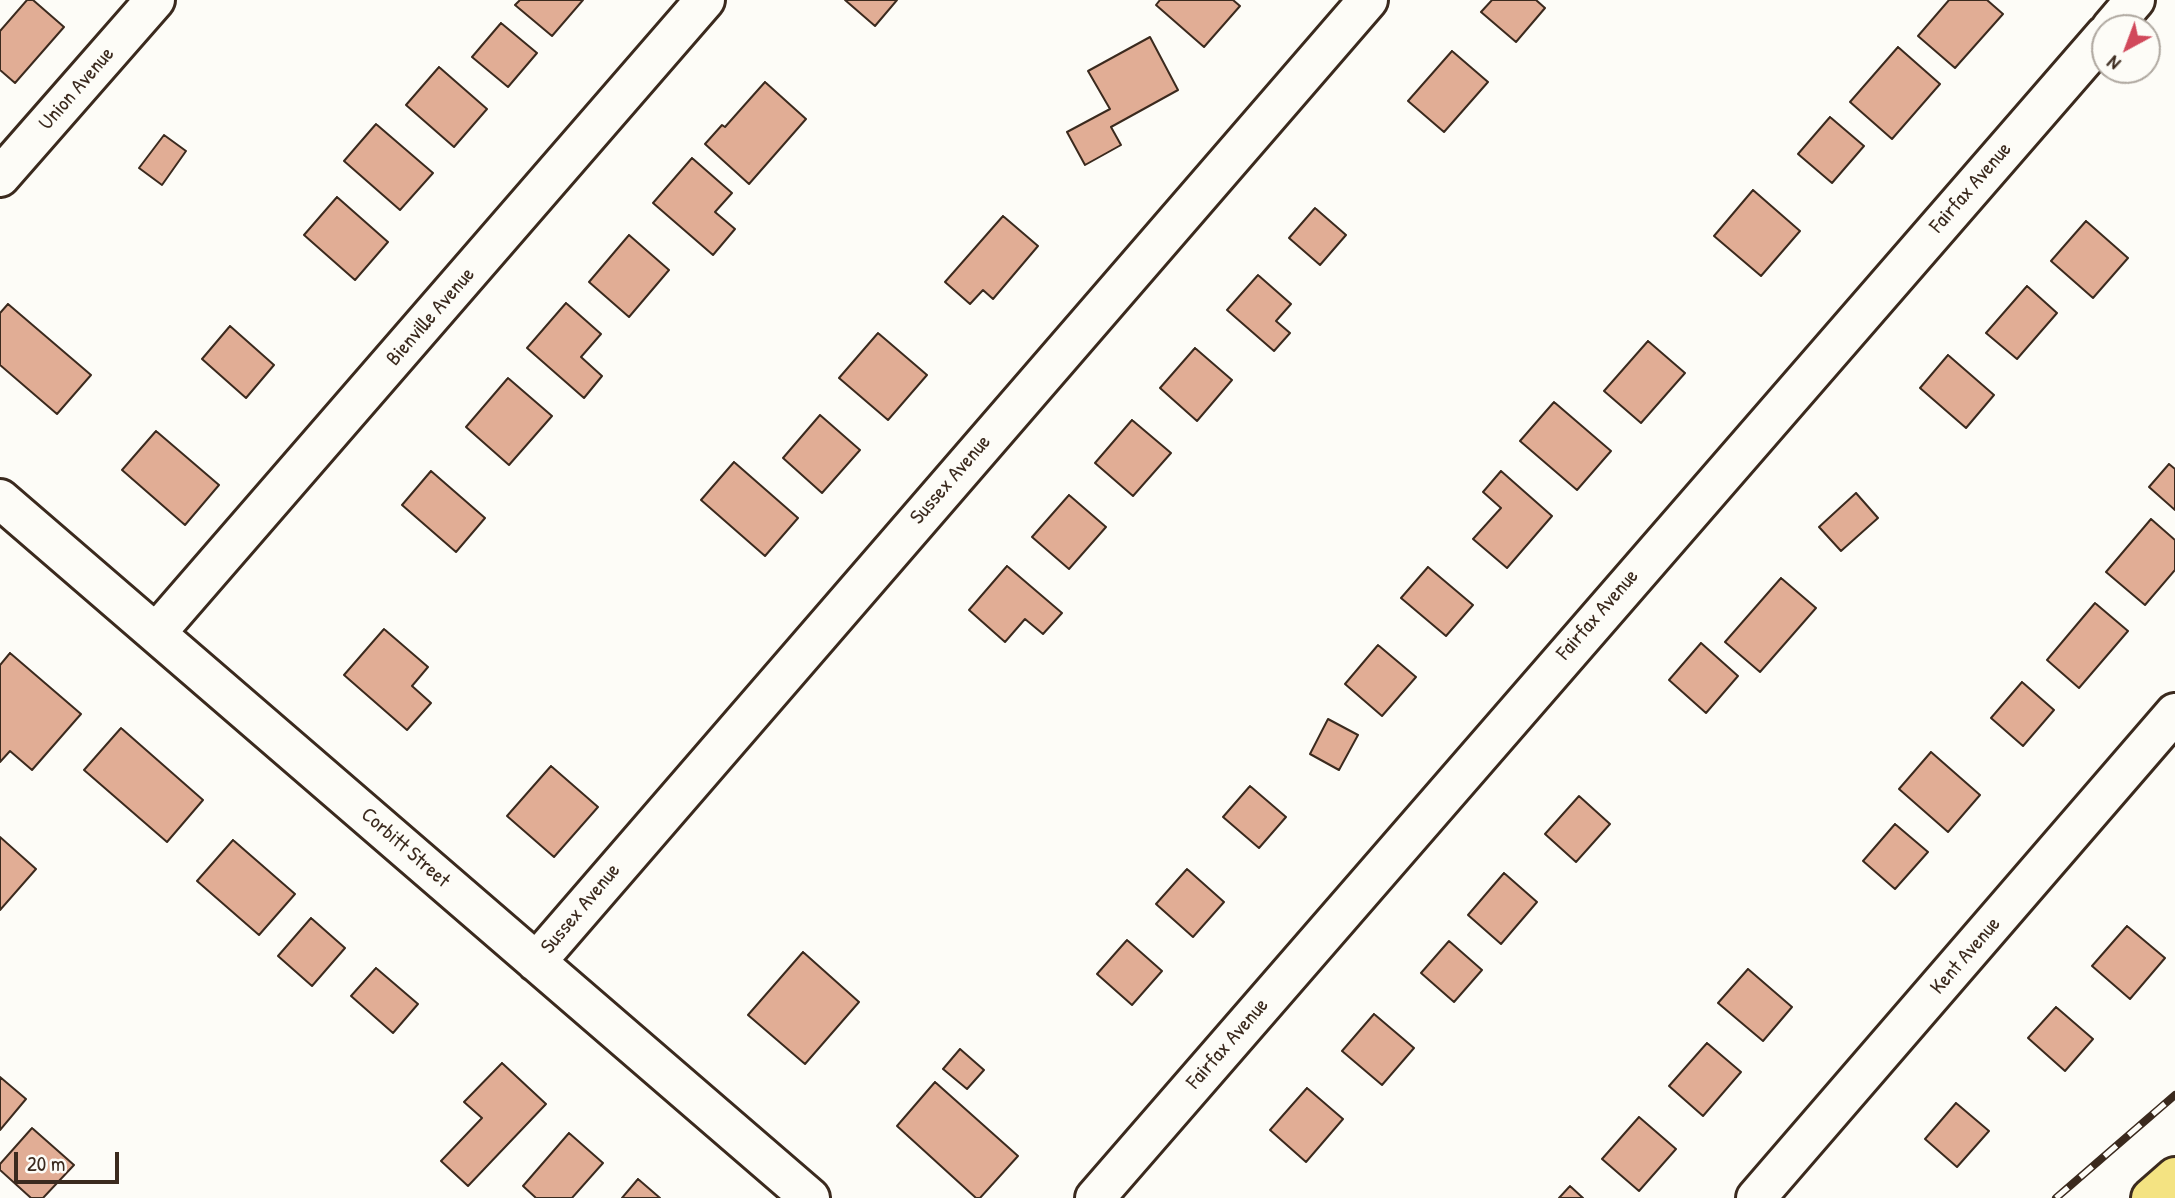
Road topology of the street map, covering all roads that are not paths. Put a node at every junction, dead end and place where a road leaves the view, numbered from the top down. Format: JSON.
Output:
{"nodes":[{"id":1,"x":155,"y":0,"type":"edge"},
{"id":2,"x":705,"y":0,"type":"edge"},
{"id":3,"x":1368,"y":0,"type":"edge"},
{"id":4,"x":2135,"y":0,"type":"edge"},
{"id":5,"x":2123,"y":14,"type":"edge"},
{"id":6,"x":2091,"y":51,"type":"edge"},
{"id":7,"x":0,"y":177,"type":"edge"},
{"id":8,"x":0,"y":499,"type":"edge"},
{"id":9,"x":156,"y":633,"type":"junction"},
{"id":10,"x":2175,"y":713,"type":"edge"},
{"id":11,"x":536,"y":962,"type":"junction"},
{"id":12,"x":2175,"y":1177,"type":"edge"},
{"id":13,"x":810,"y":1198,"type":"edge"},
{"id":14,"x":1095,"y":1198,"type":"edge"},
{"id":15,"x":1756,"y":1198,"type":"edge"},
{"id":16,"x":2151,"y":1198,"type":"edge"}],
"edges":[{"from":1,"to":7,"type":"street","name":"Union Avenue"},
{"from":2,"to":9,"type":"street","name":"Bienville Avenue"},
{"from":3,"to":11,"type":"street","name":"Sussex Avenue"},
{"from":4,"to":5,"type":"street"},
{"from":6,"to":14,"type":"street","name":"Fairfax Avenue"},
{"from":8,"to":9,"type":"street","name":"Corbitt Street"},
{"from":9,"to":11,"type":"street","name":"Corbitt Street"},
{"from":10,"to":15,"type":"street","name":"Kent Avenue"},
{"from":11,"to":13,"type":"street","name":"Corbitt Street"},
{"from":12,"to":16,"type":"main road"}]}
